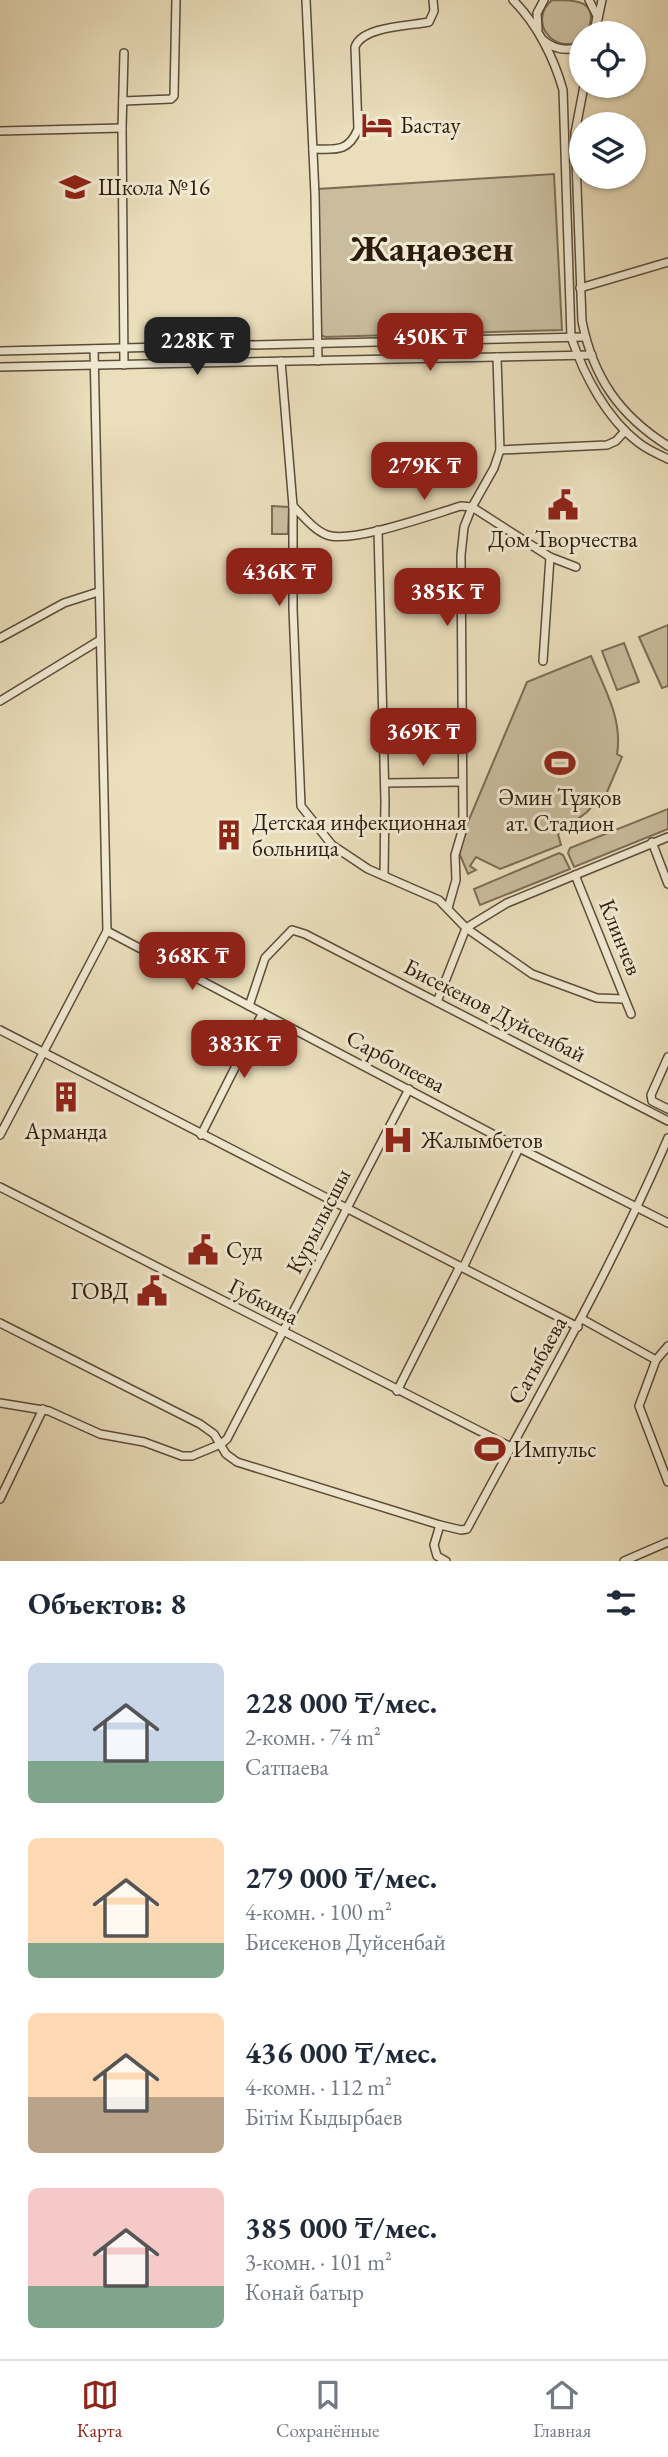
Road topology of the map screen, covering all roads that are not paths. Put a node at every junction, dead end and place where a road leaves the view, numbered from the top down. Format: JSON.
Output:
{"nodes":[{"id":1,"x":176,"y":0,"type":"edge"},
{"id":2,"x":306,"y":0,"type":"edge"},
{"id":3,"x":433,"y":0,"type":"edge"},
{"id":4,"x":513,"y":0,"type":"edge"},
{"id":5,"x":544,"y":0,"type":"edge"},
{"id":6,"x":589,"y":0,"type":"edge"},
{"id":7,"x":603,"y":0,"type":"edge"},
{"id":8,"x":596,"y":21,"type":"edge"},
{"id":9,"x":598,"y":21,"type":"edge"},
{"id":10,"x":539,"y":33,"type":"junction"},
{"id":11,"x":569,"y":50,"type":"edge"},
{"id":12,"x":124,"y":53,"type":"dead end"},
{"id":13,"x":582,"y":98,"type":"edge"},
{"id":14,"x":123,"y":101,"type":"junction"},
{"id":15,"x":122,"y":128,"type":"junction"},
{"id":16,"x":0,"y":131,"type":"edge"},
{"id":17,"x":313,"y":149,"type":"junction"},
{"id":18,"x":668,"y":262,"type":"edge"},
{"id":19,"x":580,"y":288,"type":"junction"},
{"id":20,"x":571,"y":337,"type":"junction"},
{"id":21,"x":585,"y":337,"type":"junction"},
{"id":22,"x":317,"y":343,"type":"junction"},
{"id":23,"x":245,"y":346,"type":"junction"},
{"id":24,"x":94,"y":349,"type":"junction"},
{"id":25,"x":124,"y":349,"type":"junction"},
{"id":26,"x":0,"y":351,"type":"edge"},
{"id":27,"x":592,"y":355,"type":"junction"},
{"id":28,"x":578,"y":356,"type":"junction"},
{"id":29,"x":497,"y":357,"type":"junction"},
{"id":30,"x":318,"y":360,"type":"junction"},
{"id":31,"x":281,"y":361,"type":"junction"},
{"id":32,"x":247,"y":362,"type":"junction"},
{"id":33,"x":94,"y":365,"type":"junction"},
{"id":34,"x":124,"y":365,"type":"junction"},
{"id":35,"x":0,"y":367,"type":"edge"},
{"id":36,"x":625,"y":431,"type":"junction"},
{"id":37,"x":668,"y":446,"type":"edge"},
{"id":38,"x":500,"y":450,"type":"junction"},
{"id":39,"x":668,"y":459,"type":"edge"},
{"id":40,"x":293,"y":506,"type":"junction"},
{"id":41,"x":472,"y":507,"type":"junction"},
{"id":42,"x":379,"y":530,"type":"junction"},
{"id":43,"x":550,"y":557,"type":"junction"},
{"id":44,"x":576,"y":567,"type":"dead end"},
{"id":45,"x":99,"y":592,"type":"junction"},
{"id":46,"x":0,"y":638,"type":"edge"},
{"id":47,"x":100,"y":640,"type":"junction"},
{"id":48,"x":543,"y":661,"type":"dead end"},
{"id":49,"x":0,"y":701,"type":"edge"},
{"id":50,"x":461,"y":782,"type":"junction"},
{"id":51,"x":385,"y":783,"type":"junction"},
{"id":52,"x":668,"y":837,"type":"edge"},
{"id":53,"x":652,"y":842,"type":"junction"},
{"id":54,"x":575,"y":875,"type":"junction"},
{"id":55,"x":384,"y":876,"type":"junction"},
{"id":56,"x":668,"y":884,"type":"edge"},
{"id":57,"x":449,"y":908,"type":"junction"},
{"id":58,"x":466,"y":928,"type":"junction"},
{"id":59,"x":107,"y":931,"type":"junction"},
{"id":60,"x":624,"y":999,"type":"junction"},
{"id":61,"x":438,"y":1002,"type":"junction"},
{"id":62,"x":249,"y":1006,"type":"junction"},
{"id":63,"x":262,"y":1014,"type":"junction"},
{"id":64,"x":631,"y":1014,"type":"dead end"},
{"id":65,"x":0,"y":1030,"type":"edge"},
{"id":66,"x":42,"y":1052,"type":"junction"},
{"id":67,"x":668,"y":1057,"type":"edge"},
{"id":68,"x":409,"y":1088,"type":"junction"},
{"id":69,"x":668,"y":1110,"type":"edge"},
{"id":70,"x":668,"y":1121,"type":"edge"},
{"id":71,"x":0,"y":1135,"type":"edge"},
{"id":72,"x":201,"y":1135,"type":"junction"},
{"id":73,"x":668,"y":1138,"type":"edge"},
{"id":74,"x":519,"y":1148,"type":"junction"},
{"id":75,"x":0,"y":1187,"type":"edge"},
{"id":76,"x":347,"y":1208,"type":"junction"},
{"id":77,"x":637,"y":1208,"type":"junction"},
{"id":78,"x":668,"y":1223,"type":"edge"},
{"id":79,"x":462,"y":1267,"type":"junction"},
{"id":80,"x":0,"y":1323,"type":"edge"},
{"id":81,"x":580,"y":1323,"type":"junction"},
{"id":82,"x":282,"y":1332,"type":"junction"},
{"id":83,"x":668,"y":1346,"type":"edge"},
{"id":84,"x":656,"y":1360,"type":"junction"},
{"id":85,"x":397,"y":1391,"type":"junction"},
{"id":86,"x":0,"y":1403,"type":"edge"},
{"id":87,"x":43,"y":1409,"type":"junction"},
{"id":88,"x":222,"y":1444,"type":"junction"},
{"id":89,"x":511,"y":1447,"type":"junction"},
{"id":90,"x":668,"y":1482,"type":"edge"},
{"id":91,"x":0,"y":1499,"type":"edge"},
{"id":92,"x":440,"y":1524,"type":"junction"},
{"id":93,"x":668,"y":1542,"type":"edge"},
{"id":94,"x":446,"y":1561,"type":"edge"},
{"id":95,"x":624,"y":1561,"type":"edge"}],
"edges":[{"from":1,"to":14,"type":"street"},
{"from":2,"to":17,"type":"street"},
{"from":3,"to":17,"type":"street"},
{"from":4,"to":10,"type":"street"},
{"from":5,"to":10,"type":"street"},
{"from":6,"to":8,"type":"street"},
{"from":7,"to":9,"type":"street"},
{"from":10,"to":11,"type":"street"},
{"from":10,"to":20,"type":"street"},
{"from":12,"to":14,"type":"street"},
{"from":13,"to":19,"type":"street"},
{"from":14,"to":15,"type":"street"},
{"from":15,"to":16,"type":"street"},
{"from":15,"to":25,"type":"street"},
{"from":17,"to":22,"type":"street"},
{"from":18,"to":19,"type":"street"},
{"from":19,"to":21,"type":"street"},
{"from":20,"to":21,"type":"street"},
{"from":20,"to":22,"type":"street"},
{"from":20,"to":28,"type":"street"},
{"from":21,"to":27,"type":"street"},
{"from":22,"to":23,"type":"street"},
{"from":22,"to":30,"type":"street"},
{"from":23,"to":25,"type":"street"},
{"from":23,"to":32,"type":"street"},
{"from":24,"to":25,"type":"street"},
{"from":24,"to":26,"type":"street"},
{"from":24,"to":33,"type":"street"},
{"from":25,"to":34,"type":"street"},
{"from":27,"to":28,"type":"street"},
{"from":27,"to":37,"type":"street"},
{"from":28,"to":29,"type":"street"},
{"from":28,"to":36,"type":"street"},
{"from":29,"to":30,"type":"street"},
{"from":29,"to":38,"type":"street"},
{"from":30,"to":31,"type":"street"},
{"from":31,"to":32,"type":"street"},
{"from":31,"to":40,"type":"street"},
{"from":32,"to":34,"type":"street"},
{"from":33,"to":34,"type":"street"},
{"from":33,"to":35,"type":"street"},
{"from":33,"to":45,"type":"street"},
{"from":36,"to":38,"type":"street"},
{"from":36,"to":39,"type":"street"},
{"from":38,"to":41,"type":"street"},
{"from":40,"to":42,"type":"street"},
{"from":40,"to":55,"type":"street"},
{"from":41,"to":42,"type":"street"},
{"from":41,"to":43,"type":"street"},
{"from":41,"to":50,"type":"street"},
{"from":42,"to":51,"type":"street"},
{"from":43,"to":44,"type":"street"},
{"from":43,"to":48,"type":"street"},
{"from":45,"to":46,"type":"street"},
{"from":45,"to":47,"type":"street"},
{"from":47,"to":49,"type":"street"},
{"from":47,"to":59,"type":"street"},
{"from":50,"to":51,"type":"street"},
{"from":50,"to":57,"type":"street"},
{"from":51,"to":55,"type":"street"},
{"from":52,"to":53,"type":"street"},
{"from":53,"to":54,"type":"street"},
{"from":53,"to":56,"type":"street"},
{"from":54,"to":58,"type":"street"},
{"from":54,"to":60,"type":"street","name":"Клинчев"},
{"from":55,"to":57,"type":"street"},
{"from":57,"to":58,"type":"street"},
{"from":58,"to":60,"type":"street"},
{"from":58,"to":61,"type":"street"},
{"from":59,"to":62,"type":"street","name":"Сарбопеева"},
{"from":59,"to":66,"type":"street"},
{"from":60,"to":64,"type":"street","name":"Клинчев"},
{"from":61,"to":62,"type":"street","name":"Бисекенов Дуйсенбай"},
{"from":61,"to":70,"type":"street","name":"Бисекенов Дуйсенбай"},
{"from":62,"to":63,"type":"street","name":"Сарбопеева"},
{"from":63,"to":68,"type":"street","name":"Сарбопеева"},
{"from":63,"to":72,"type":"street"},
{"from":65,"to":66,"type":"street"},
{"from":66,"to":71,"type":"street"},
{"from":66,"to":72,"type":"street"},
{"from":67,"to":69,"type":"street"},
{"from":68,"to":74,"type":"street","name":"Сарбопеева"},
{"from":68,"to":76,"type":"street","name":"Курылысшы"},
{"from":72,"to":76,"type":"street"},
{"from":73,"to":77,"type":"street","name":"Сатыбаева"},
{"from":74,"to":77,"type":"street","name":"Сарбопеева"},
{"from":74,"to":79,"type":"street"},
{"from":75,"to":82,"type":"street","name":"Губкина"},
{"from":76,"to":79,"type":"street"},
{"from":76,"to":82,"type":"street","name":"Курылысшы"},
{"from":77,"to":78,"type":"street","name":"Сарбопеева"},
{"from":77,"to":81,"type":"street","name":"Сатыбаева"},
{"from":79,"to":81,"type":"street"},
{"from":79,"to":85,"type":"street"},
{"from":80,"to":88,"type":"street"},
{"from":81,"to":84,"type":"street"},
{"from":81,"to":89,"type":"street","name":"Сатыбаева"},
{"from":82,"to":85,"type":"street","name":"Губкина"},
{"from":82,"to":88,"type":"street","name":"Курылысшы"},
{"from":83,"to":84,"type":"street"},
{"from":84,"to":90,"type":"street"},
{"from":85,"to":89,"type":"street","name":"Губкина"},
{"from":86,"to":87,"type":"street"},
{"from":87,"to":88,"type":"street"},
{"from":87,"to":91,"type":"street"},
{"from":88,"to":92,"type":"street"},
{"from":89,"to":92,"type":"street","name":"Сатыбаева"},
{"from":92,"to":94,"type":"street"},
{"from":93,"to":95,"type":"street"}]}
